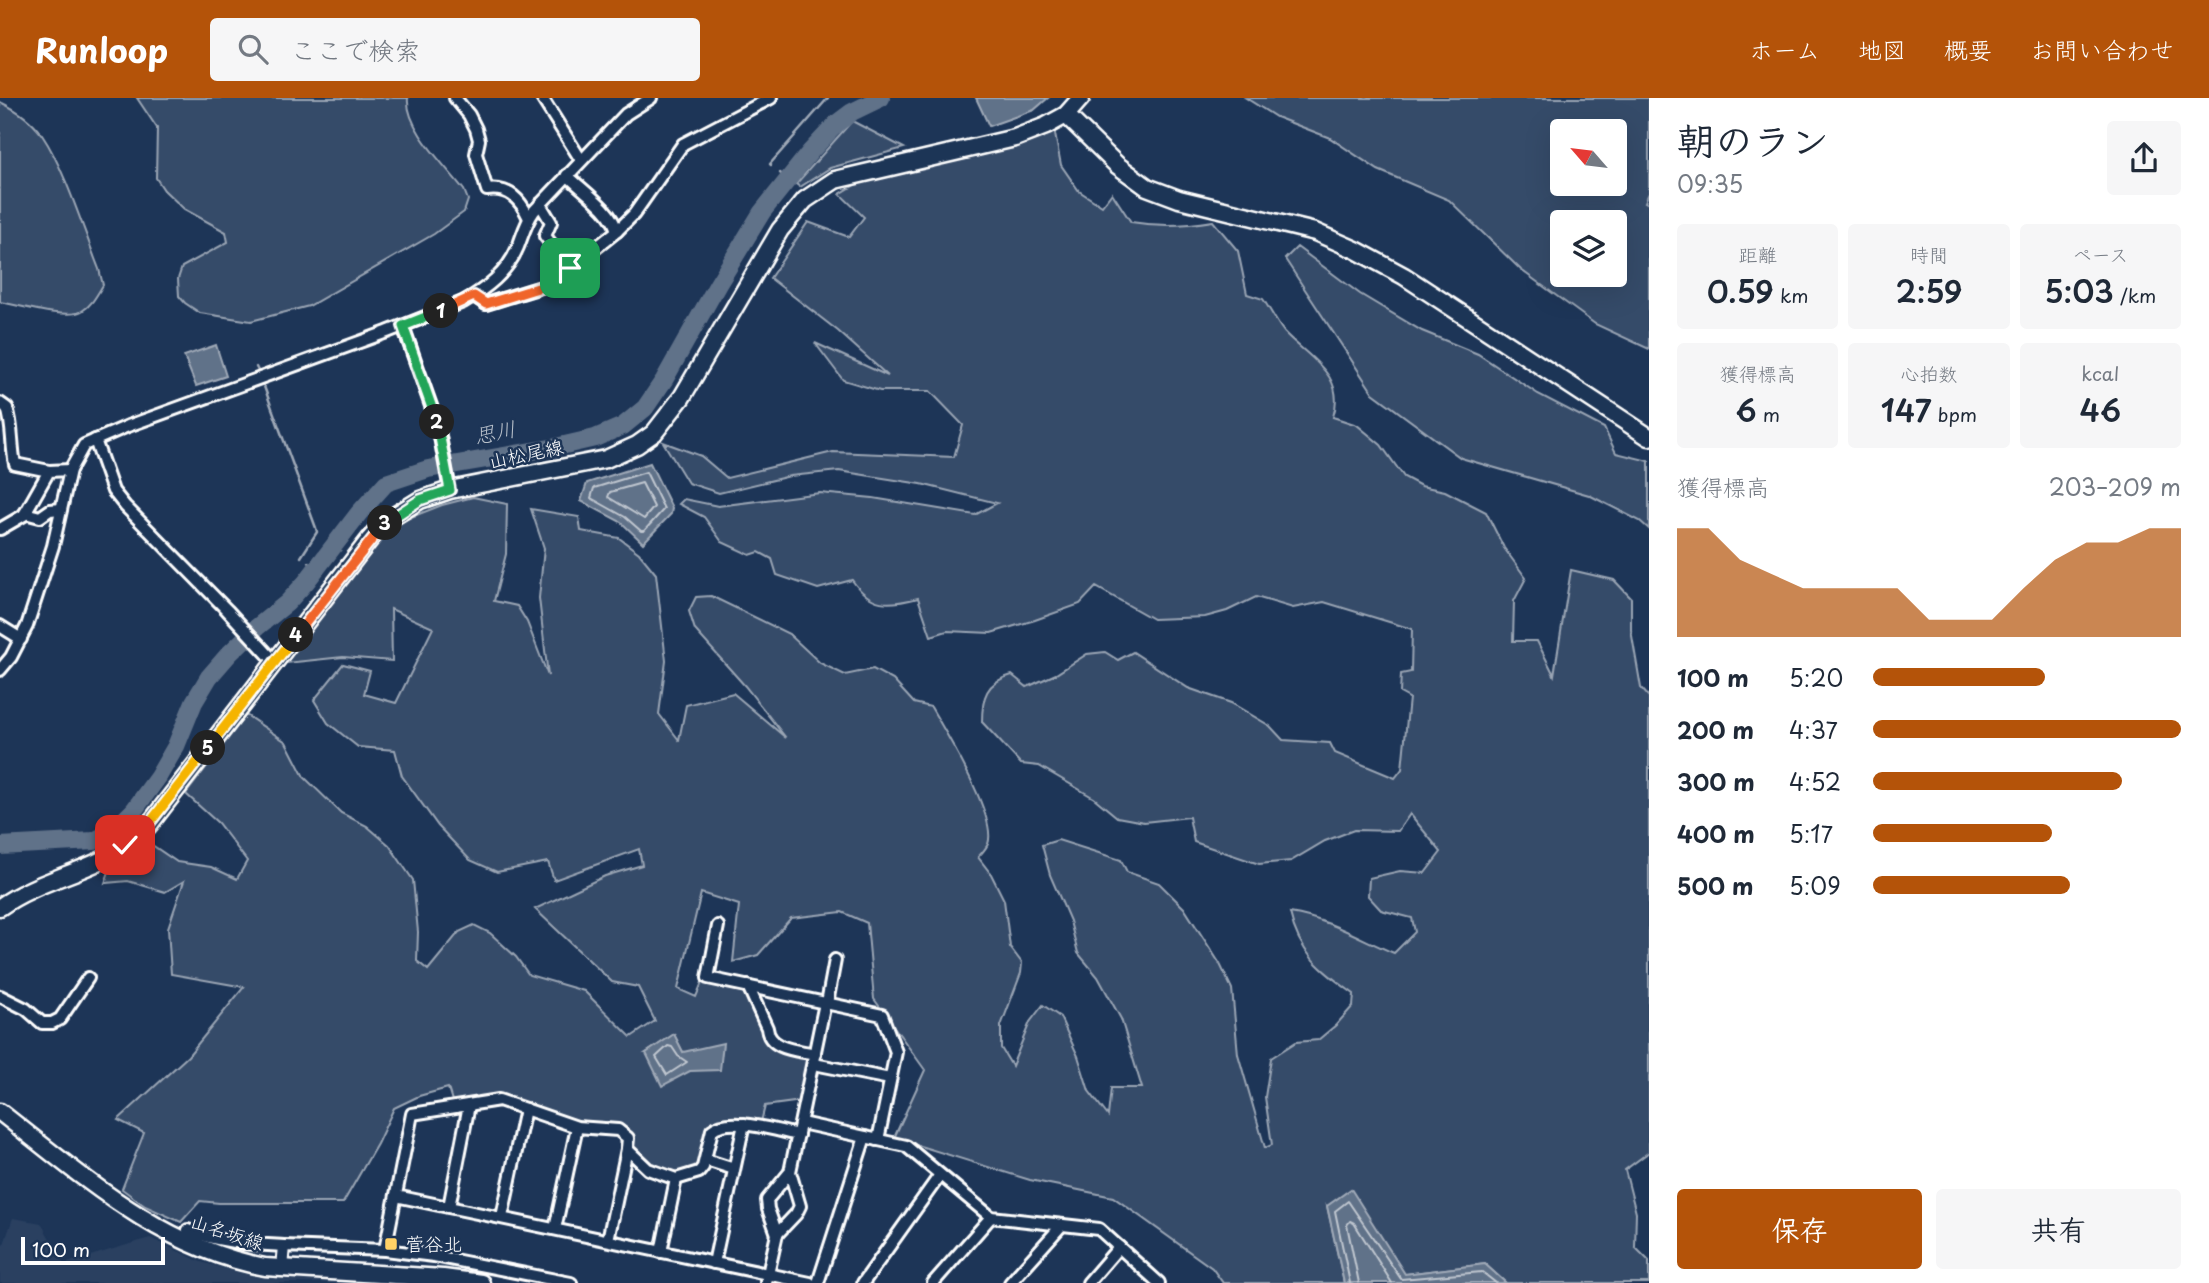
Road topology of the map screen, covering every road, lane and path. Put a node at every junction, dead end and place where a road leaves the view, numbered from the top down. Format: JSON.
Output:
{"nodes":[{"id":1,"x":542,"y":98,"type":"edge"},
{"id":2,"x":651,"y":98,"type":"edge"},
{"id":3,"x":771,"y":98,"type":"edge"},
{"id":4,"x":1081,"y":98,"type":"edge"},
{"id":5,"x":462,"y":100,"type":"edge"},
{"id":6,"x":632,"y":103,"type":"edge"},
{"id":7,"x":1066,"y":115,"type":"junction"},
{"id":8,"x":581,"y":160,"type":"junction"},
{"id":9,"x":567,"y":175,"type":"junction"},
{"id":10,"x":540,"y":204,"type":"junction"},
{"id":11,"x":529,"y":218,"type":"junction"},
{"id":12,"x":617,"y":231,"type":"junction"},
{"id":13,"x":570,"y":268,"type":"junction"},
{"id":14,"x":474,"y":296,"type":"junction"},
{"id":15,"x":403,"y":326,"type":"junction"},
{"id":16,"x":0,"y":403,"type":"edge"},
{"id":17,"x":1649,"y":437,"type":"edge"},
{"id":18,"x":95,"y":440,"type":"junction"},
{"id":19,"x":70,"y":470,"type":"junction"},
{"id":20,"x":48,"y":471,"type":"junction"},
{"id":21,"x":449,"y":484,"type":"junction"},
{"id":22,"x":61,"y":509,"type":"junction"},
{"id":23,"x":25,"y":513,"type":"junction"},
{"id":24,"x":0,"y":529,"type":"edge"},
{"id":25,"x":0,"y":626,"type":"edge"},
{"id":26,"x":21,"y":639,"type":"junction"},
{"id":27,"x":275,"y":662,"type":"junction"},
{"id":28,"x":0,"y":670,"type":"edge"},
{"id":29,"x":0,"y":907,"type":"edge"},
{"id":30,"x":718,"y":926,"type":"dead end"},
{"id":31,"x":835,"y":960,"type":"dead end"},
{"id":32,"x":88,"y":978,"type":"dead end"},
{"id":33,"x":748,"y":986,"type":"junction"},
{"id":34,"x":0,"y":996,"type":"edge"},
{"id":35,"x":826,"y":1003,"type":"junction"},
{"id":36,"x":815,"y":1059,"type":"junction"},
{"id":37,"x":890,"y":1079,"type":"junction"},
{"id":38,"x":469,"y":1105,"type":"junction"},
{"id":39,"x":525,"y":1108,"type":"junction"},
{"id":40,"x":0,"y":1112,"type":"edge"},
{"id":41,"x":801,"y":1123,"type":"junction"},
{"id":42,"x":744,"y":1124,"type":"junction"},
{"id":43,"x":577,"y":1127,"type":"junction"},
{"id":44,"x":798,"y":1135,"type":"junction"},
{"id":45,"x":865,"y":1137,"type":"junction"},
{"id":46,"x":878,"y":1140,"type":"junction"},
{"id":47,"x":627,"y":1149,"type":"junction"},
{"id":48,"x":706,"y":1160,"type":"junction"},
{"id":49,"x":734,"y":1169,"type":"junction"},
{"id":50,"x":790,"y":1172,"type":"junction"},
{"id":51,"x":940,"y":1175,"type":"junction"},
{"id":52,"x":676,"y":1179,"type":"junction"},
{"id":53,"x":396,"y":1196,"type":"junction"},
{"id":54,"x":449,"y":1207,"type":"junction"},
{"id":55,"x":502,"y":1217,"type":"junction"},
{"id":56,"x":991,"y":1217,"type":"junction"},
{"id":57,"x":1062,"y":1225,"type":"junction"},
{"id":58,"x":555,"y":1229,"type":"junction"},
{"id":59,"x":188,"y":1230,"type":"dead end"},
{"id":60,"x":777,"y":1234,"type":"junction"},
{"id":61,"x":608,"y":1240,"type":"junction"},
{"id":62,"x":284,"y":1246,"type":"junction"},
{"id":63,"x":1119,"y":1247,"type":"junction"},
{"id":64,"x":385,"y":1250,"type":"junction"},
{"id":65,"x":661,"y":1252,"type":"junction"},
{"id":66,"x":714,"y":1263,"type":"junction"},
{"id":67,"x":282,"y":1268,"type":"junction"},
{"id":68,"x":767,"y":1279,"type":"edge"},
{"id":69,"x":481,"y":1283,"type":"edge"},
{"id":70,"x":570,"y":1283,"type":"edge"},
{"id":71,"x":810,"y":1283,"type":"edge"},
{"id":72,"x":818,"y":1283,"type":"edge"},
{"id":73,"x":863,"y":1283,"type":"edge"},
{"id":74,"x":933,"y":1283,"type":"edge"},
{"id":75,"x":1010,"y":1283,"type":"edge"},
{"id":76,"x":1088,"y":1283,"type":"edge"},
{"id":77,"x":1159,"y":1283,"type":"edge"}],
"edges":[{"from":1,"to":8,"type":"street"},
{"from":2,"to":6,"type":"street"},
{"from":3,"to":12,"type":"street"},
{"from":4,"to":7,"type":"main road","name":"山松尾線"},
{"from":5,"to":11,"type":"street"},
{"from":6,"to":8,"type":"street"},
{"from":7,"to":17,"type":"main road"},
{"from":7,"to":21,"type":"main road","name":"山松尾線"},
{"from":8,"to":9,"type":"street"},
{"from":9,"to":10,"type":"street"},
{"from":9,"to":12,"type":"street"},
{"from":10,"to":11,"type":"street"},
{"from":10,"to":13,"type":"street"},
{"from":11,"to":14,"type":"street"},
{"from":12,"to":13,"type":"street"},
{"from":13,"to":14,"type":"street"},
{"from":14,"to":15,"type":"street"},
{"from":15,"to":18,"type":"street"},
{"from":15,"to":21,"type":"street"},
{"from":16,"to":20,"type":"street"},
{"from":18,"to":19,"type":"street"},
{"from":18,"to":27,"type":"street"},
{"from":19,"to":20,"type":"street"},
{"from":19,"to":22,"type":"street"},
{"from":20,"to":23,"type":"street"},
{"from":21,"to":27,"type":"main road","name":"山松尾線"},
{"from":22,"to":23,"type":"street"},
{"from":22,"to":26,"type":"street"},
{"from":23,"to":24,"type":"street"},
{"from":25,"to":26,"type":"street"},
{"from":26,"to":28,"type":"street"},
{"from":27,"to":29,"type":"main road","name":"山松尾線"},
{"from":30,"to":33,"type":"street"},
{"from":31,"to":35,"type":"street"},
{"from":32,"to":34,"type":"street"},
{"from":33,"to":35,"type":"street"},
{"from":33,"to":36,"type":"street"},
{"from":35,"to":36,"type":"street"},
{"from":35,"to":37,"type":"street"},
{"from":36,"to":37,"type":"street"},
{"from":36,"to":41,"type":"street"},
{"from":37,"to":46,"type":"street"},
{"from":38,"to":39,"type":"street"},
{"from":38,"to":53,"type":"street"},
{"from":38,"to":54,"type":"street"},
{"from":39,"to":43,"type":"street"},
{"from":39,"to":55,"type":"street"},
{"from":40,"to":67,"type":"main road","name":"山名坂線"},
{"from":41,"to":44,"type":"street"},
{"from":41,"to":45,"type":"street"},
{"from":42,"to":44,"type":"street"},
{"from":42,"to":48,"type":"street"},
{"from":42,"to":49,"type":"street"},
{"from":43,"to":47,"type":"street"},
{"from":43,"to":58,"type":"street"},
{"from":44,"to":50,"type":"street"},
{"from":45,"to":46,"type":"street"},
{"from":45,"to":72,"type":"street"},
{"from":46,"to":51,"type":"street"},
{"from":47,"to":52,"type":"street"},
{"from":47,"to":61,"type":"street"},
{"from":48,"to":49,"type":"street"},
{"from":48,"to":52,"type":"street"},
{"from":49,"to":66,"type":"street"},
{"from":50,"to":60,"type":"street"},
{"from":50,"to":60,"type":"street"},
{"from":51,"to":56,"type":"street"},
{"from":51,"to":73,"type":"street"},
{"from":52,"to":65,"type":"street"},
{"from":53,"to":54,"type":"street"},
{"from":53,"to":64,"type":"street"},
{"from":54,"to":55,"type":"street"},
{"from":55,"to":58,"type":"street"},
{"from":56,"to":57,"type":"street"},
{"from":56,"to":74,"type":"street"},
{"from":57,"to":63,"type":"street"},
{"from":57,"to":75,"type":"street"},
{"from":58,"to":61,"type":"street"},
{"from":59,"to":62,"type":"street"},
{"from":60,"to":68,"type":"street"},
{"from":61,"to":65,"type":"street"},
{"from":62,"to":64,"type":"street"},
{"from":62,"to":67,"type":"street"},
{"from":63,"to":76,"type":"street"},
{"from":63,"to":77,"type":"street"},
{"from":64,"to":70,"type":"street"},
{"from":65,"to":66,"type":"street"},
{"from":66,"to":68,"type":"street"},
{"from":67,"to":69,"type":"main road","name":"山名坂線"},
{"from":68,"to":71,"type":"street"}]}
